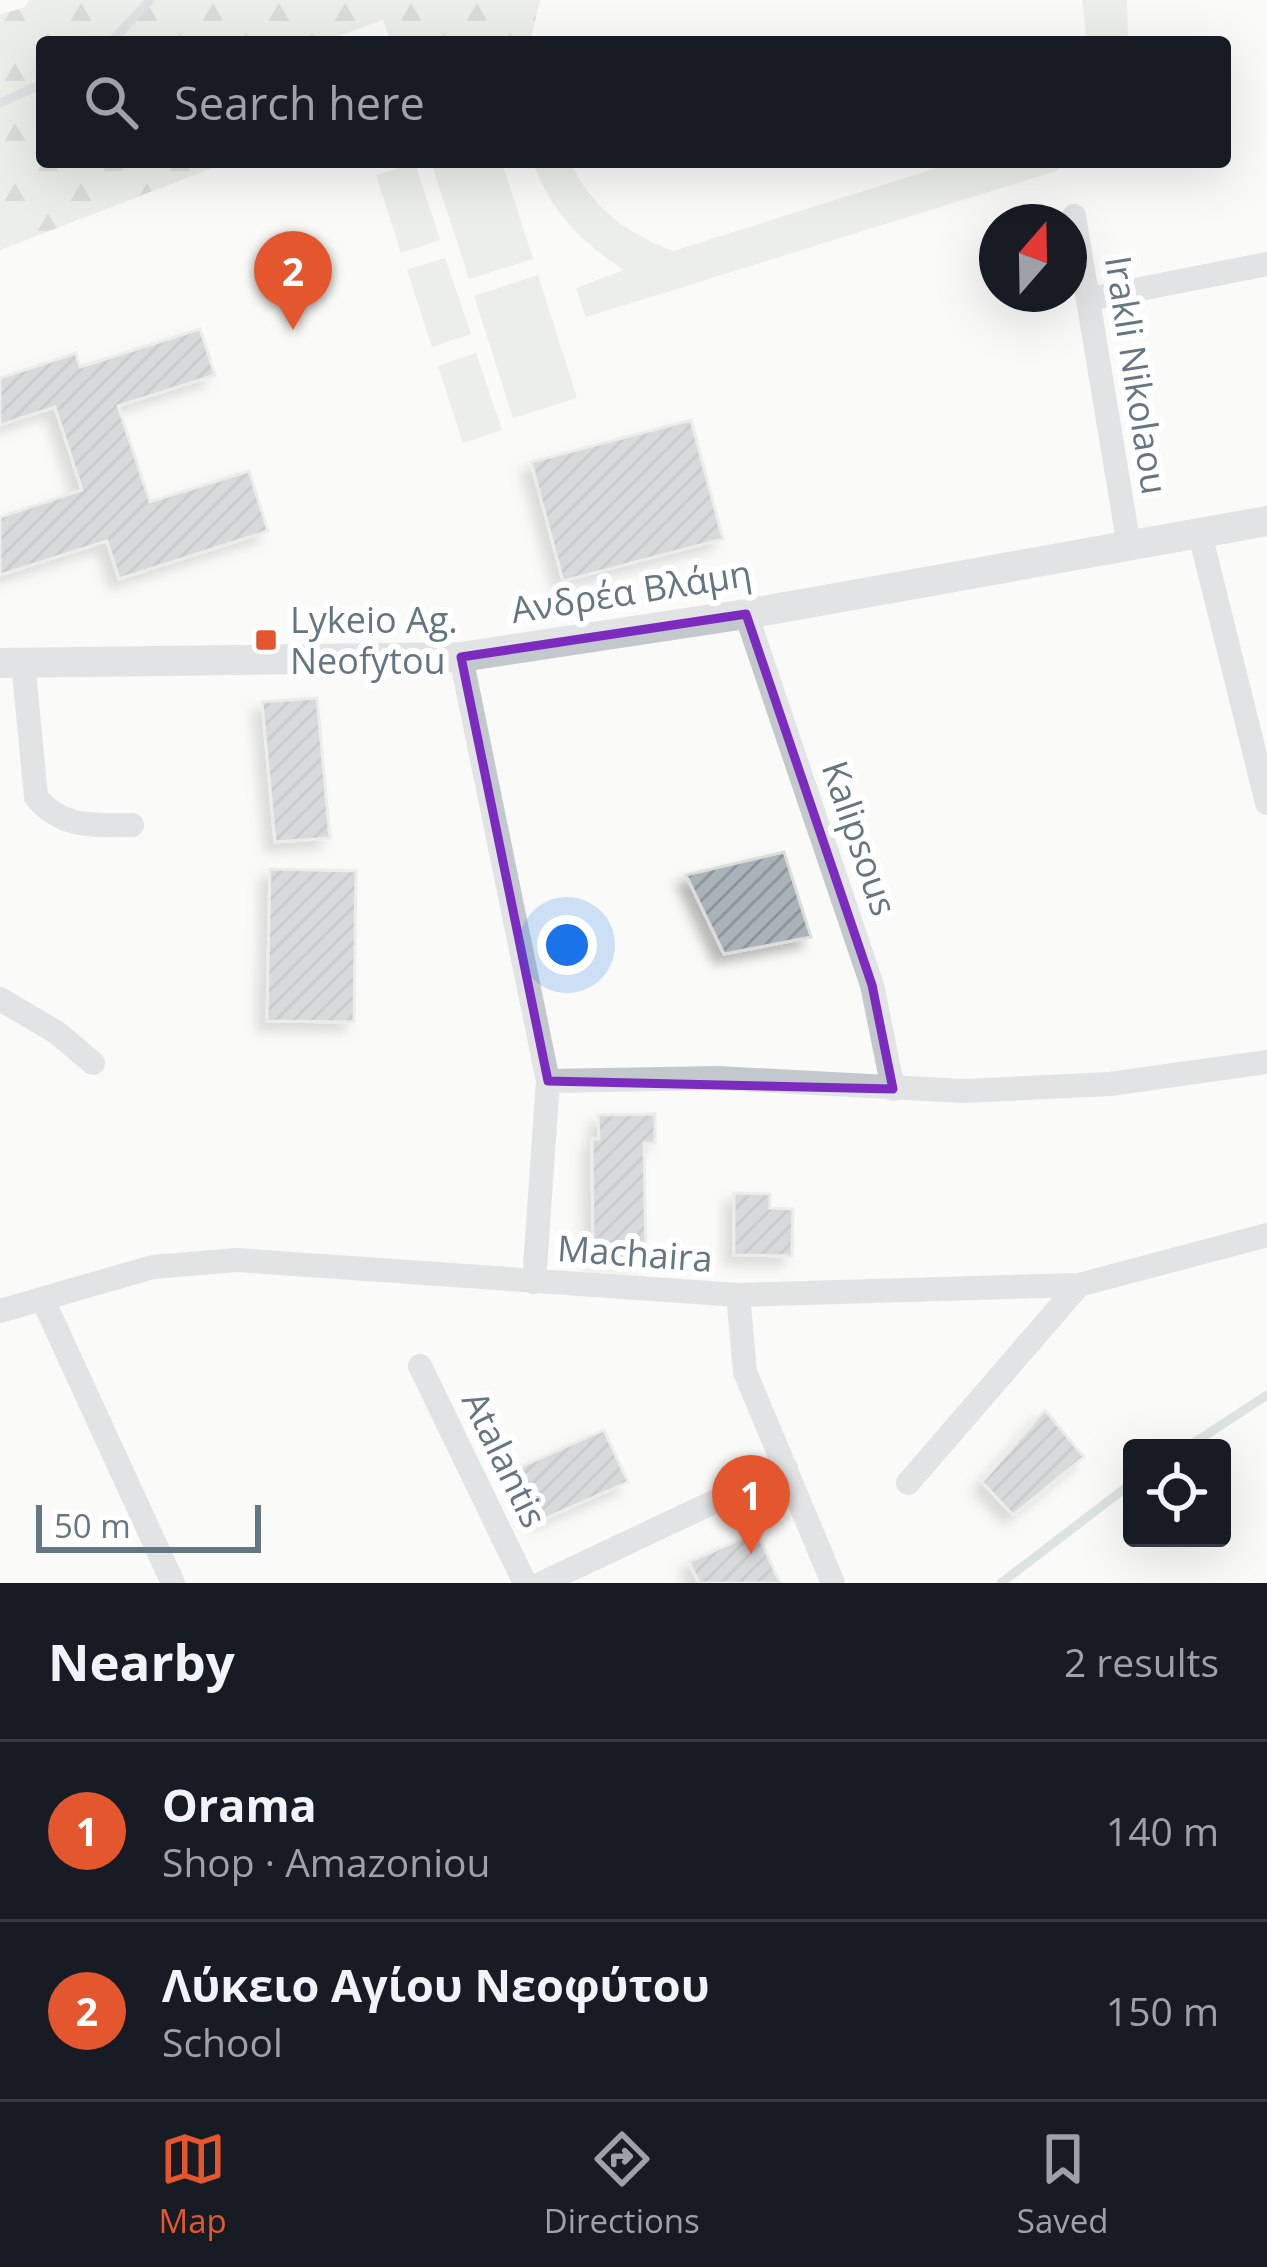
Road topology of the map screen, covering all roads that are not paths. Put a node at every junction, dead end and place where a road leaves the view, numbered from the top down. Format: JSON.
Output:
{"nodes":[{"id":1,"x":1267,"y":264,"type":"edge"},
{"id":2,"x":1087,"y":283,"type":"edge"},
{"id":3,"x":1090,"y":299,"type":"junction"},
{"id":4,"x":1267,"y":520,"type":"edge"},
{"id":5,"x":1200,"y":534,"type":"junction"},
{"id":6,"x":1129,"y":546,"type":"junction"},
{"id":7,"x":746,"y":614,"type":"junction"},
{"id":8,"x":461,"y":657,"type":"junction"},
{"id":9,"x":12,"y":662,"type":"edge"},
{"id":10,"x":1267,"y":803,"type":"edge"},
{"id":11,"x":132,"y":824,"type":"dead end"},
{"id":12,"x":0,"y":999,"type":"edge"},
{"id":13,"x":1267,"y":1062,"type":"edge"},
{"id":14,"x":93,"y":1064,"type":"dead end"},
{"id":15,"x":548,"y":1081,"type":"junction"},
{"id":16,"x":893,"y":1089,"type":"junction"},
{"id":17,"x":1267,"y":1235,"type":"edge"},
{"id":18,"x":534,"y":1282,"type":"junction"},
{"id":19,"x":1079,"y":1286,"type":"junction"},
{"id":20,"x":738,"y":1295,"type":"junction"},
{"id":21,"x":43,"y":1300,"type":"junction"},
{"id":22,"x":0,"y":1311,"type":"edge"},
{"id":23,"x":420,"y":1366,"type":"dead end"},
{"id":24,"x":786,"y":1468,"type":"junction"},
{"id":25,"x":908,"y":1484,"type":"dead end"},
{"id":26,"x":173,"y":1583,"type":"edge"},
{"id":27,"x":525,"y":1583,"type":"edge"},
{"id":28,"x":542,"y":1583,"type":"edge"},
{"id":29,"x":832,"y":1583,"type":"edge"}],
"edges":[{"from":1,"to":3,"type":"street"},
{"from":2,"to":3,"type":"street","name":"Irakli Nikolaou"},
{"from":3,"to":6,"type":"street","name":"Irakli Nikolaou"},
{"from":4,"to":5,"type":"street","name":"Ανδρέα Βλάμη"},
{"from":5,"to":6,"type":"street","name":"Ανδρέα Βλάμη"},
{"from":5,"to":10,"type":"street"},
{"from":6,"to":7,"type":"street","name":"Ανδρέα Βλάμη"},
{"from":7,"to":8,"type":"street","name":"Ανδρέα Βλάμη"},
{"from":7,"to":16,"type":"street","name":"Kalipsous"},
{"from":8,"to":9,"type":"street","name":"Ανδρέα Βλάμη"},
{"from":8,"to":15,"type":"street"},
{"from":9,"to":11,"type":"street"},
{"from":12,"to":14,"type":"street"},
{"from":13,"to":16,"type":"street"},
{"from":15,"to":16,"type":"street"},
{"from":15,"to":18,"type":"street"},
{"from":17,"to":19,"type":"street","name":"Machaira"},
{"from":18,"to":20,"type":"street","name":"Machaira"},
{"from":18,"to":21,"type":"street","name":"Machaira"},
{"from":19,"to":20,"type":"street","name":"Machaira"},
{"from":19,"to":25,"type":"street"},
{"from":20,"to":24,"type":"street"},
{"from":21,"to":22,"type":"street","name":"Machaira"},
{"from":21,"to":26,"type":"street"},
{"from":23,"to":27,"type":"street","name":"Atalantis"},
{"from":24,"to":28,"type":"street"},
{"from":24,"to":29,"type":"street"}]}
